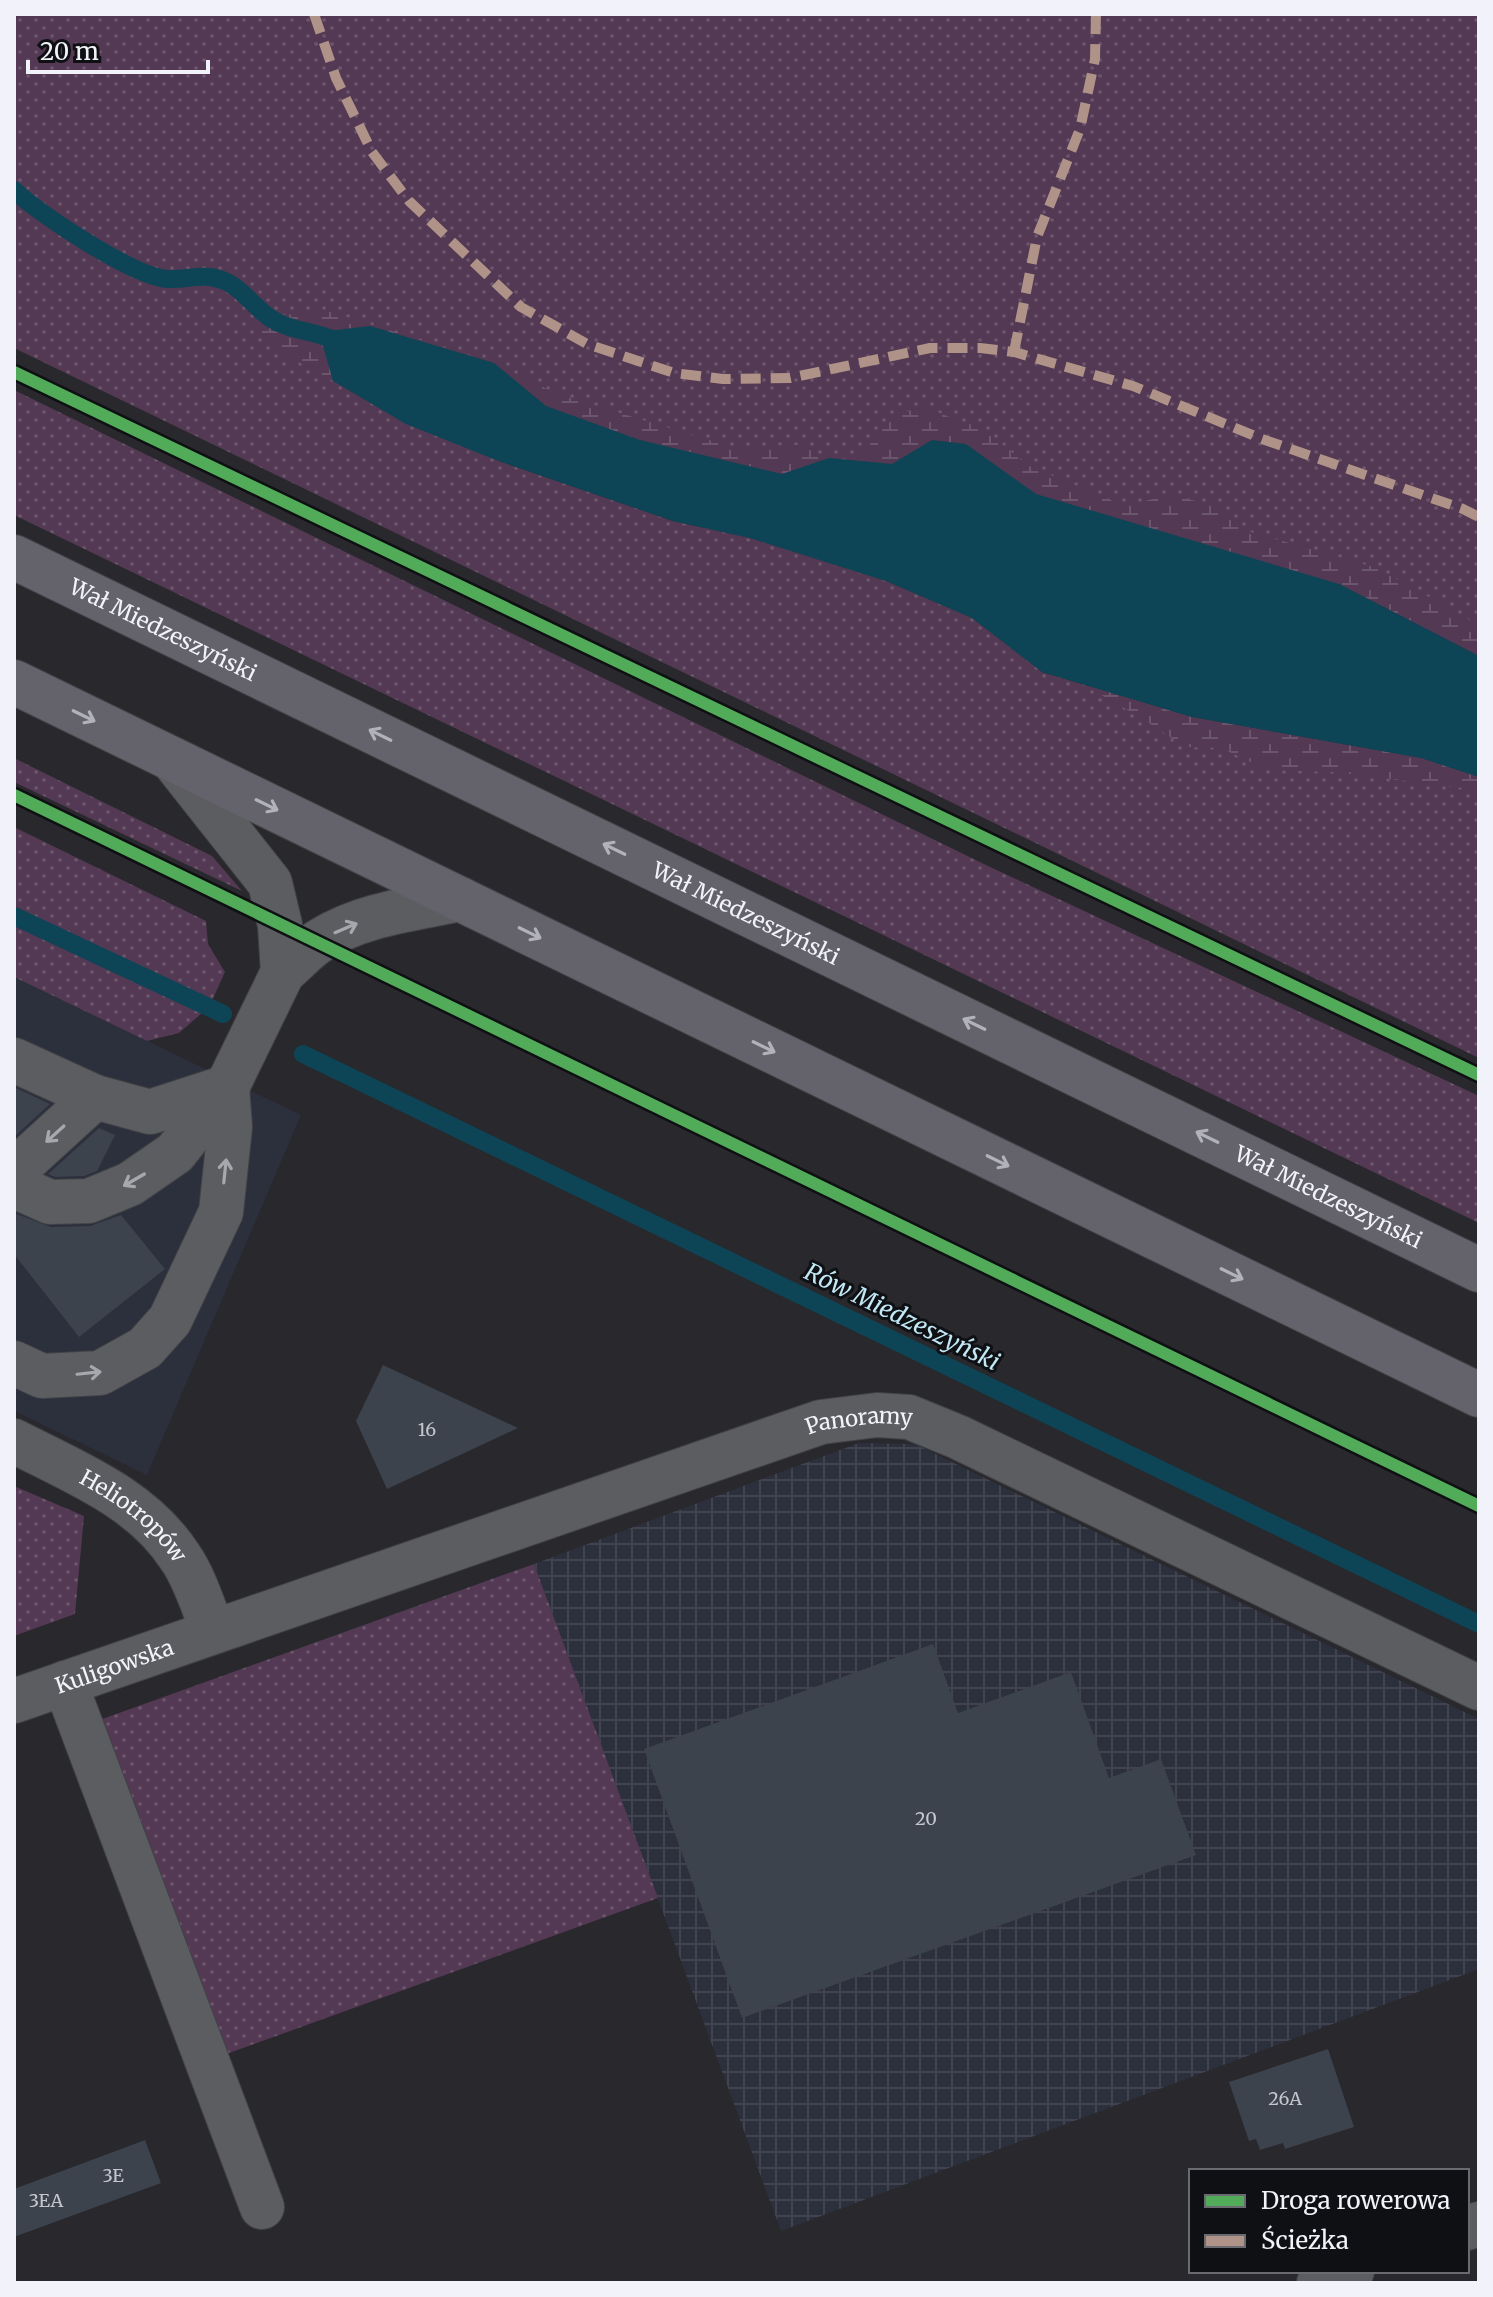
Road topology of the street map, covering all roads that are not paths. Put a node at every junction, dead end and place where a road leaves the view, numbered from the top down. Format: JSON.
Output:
{"nodes":[{"id":1,"x":14,"y":557,"type":"edge"},
{"id":2,"x":14,"y":682,"type":"edge"},
{"id":3,"x":172,"y":759,"type":"junction"},
{"id":4,"x":460,"y":899,"type":"junction"},
{"id":5,"x":283,"y":972,"type":"junction"},
{"id":6,"x":16,"y":1064,"type":"edge"},
{"id":7,"x":227,"y":1087,"type":"junction"},
{"id":8,"x":95,"y":1097,"type":"junction"},
{"id":9,"x":14,"y":1171,"type":"edge"},
{"id":10,"x":14,"y":1186,"type":"edge"},
{"id":11,"x":1479,"y":1270,"type":"edge"},
{"id":12,"x":14,"y":1363,"type":"edge"},
{"id":13,"x":1479,"y":1395,"type":"edge"},
{"id":14,"x":14,"y":1441,"type":"edge"},
{"id":15,"x":213,"y":1631,"type":"junction"},
{"id":16,"x":65,"y":1683,"type":"junction"},
{"id":17,"x":1479,"y":1688,"type":"edge"},
{"id":18,"x":14,"y":1701,"type":"edge"},
{"id":19,"x":262,"y":2207,"type":"dead end"},
{"id":20,"x":1346,"y":2273,"type":"edge"},
{"id":21,"x":1319,"y":2283,"type":"edge"}],
"edges":[{"from":11,"to":1,"type":"main road","name":"Wał Miedzeszyński","one_way":true},
{"from":2,"to":3,"type":"main road","one_way":true},
{"from":3,"to":4,"type":"main road","one_way":true},
{"from":3,"to":5,"type":"street"},
{"from":5,"to":4,"type":"street","one_way":true},
{"from":4,"to":13,"type":"main road","one_way":true},
{"from":5,"to":7,"type":"street"},
{"from":6,"to":8,"type":"street"},
{"from":7,"to":8,"type":"street"},
{"from":7,"to":10,"type":"street","one_way":true},
{"from":12,"to":7,"type":"street","one_way":true},
{"from":8,"to":9,"type":"street","one_way":true},
{"from":14,"to":15,"type":"street","name":"Heliotropów"},
{"from":15,"to":16,"type":"street","name":"Kuligowska"},
{"from":15,"to":17,"type":"street","name":"Panoramy"},
{"from":16,"to":18,"type":"street","name":"Kuligowska"},
{"from":16,"to":19,"type":"street"},
{"from":20,"to":21,"type":"street"}]}
